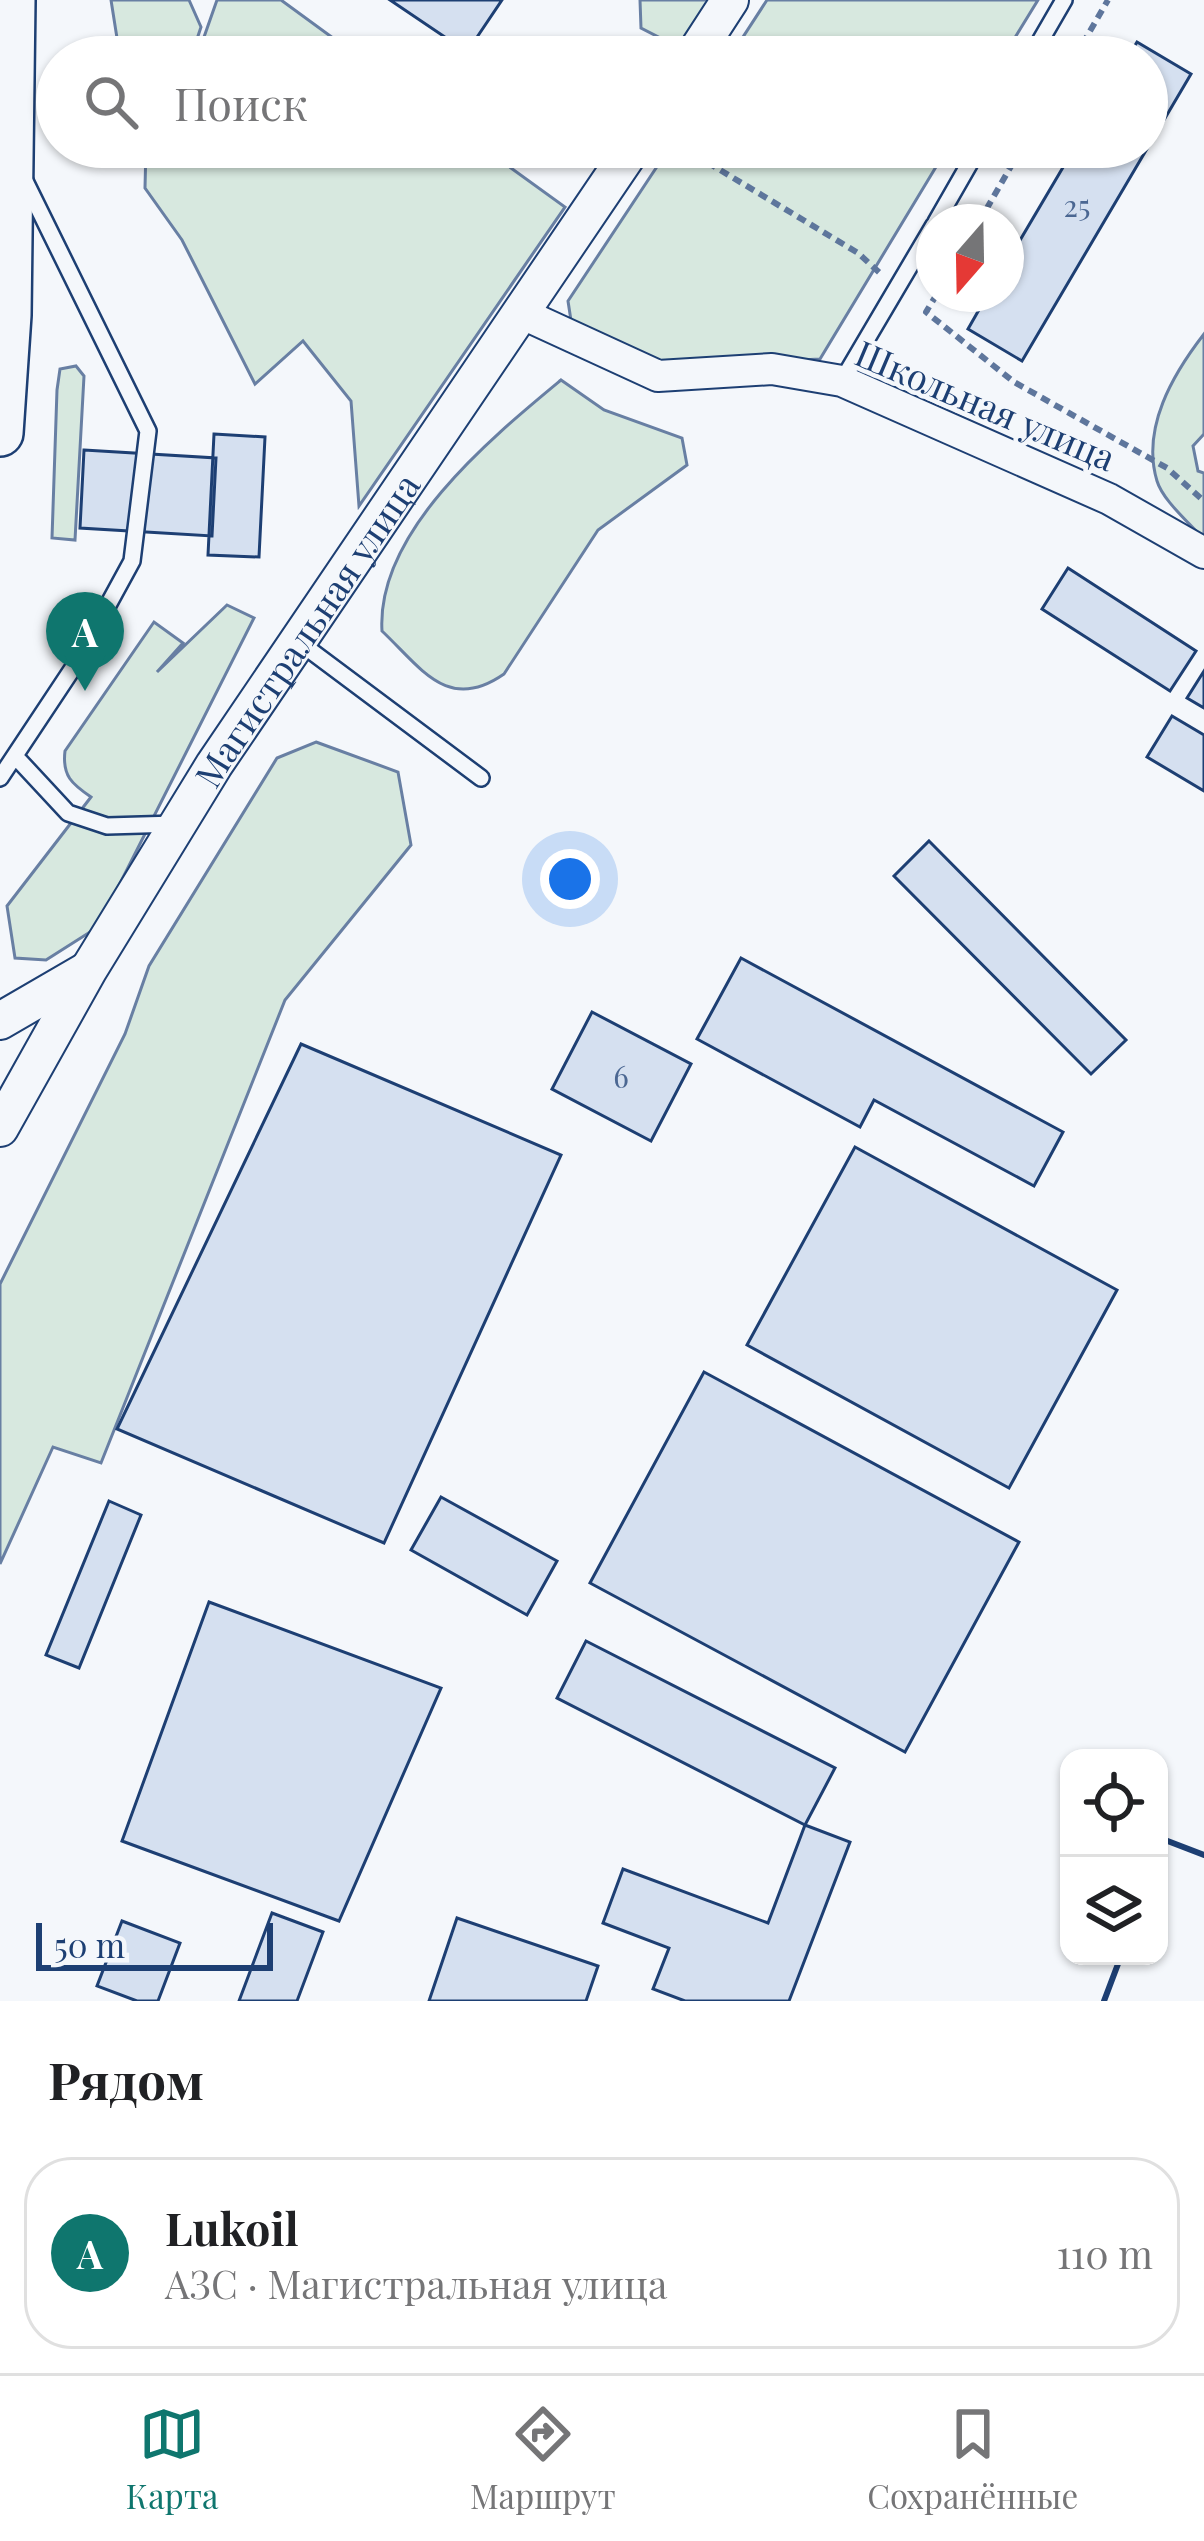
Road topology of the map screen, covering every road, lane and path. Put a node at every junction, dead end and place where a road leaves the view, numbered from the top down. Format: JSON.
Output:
{"nodes":[{"id":1,"x":12,"y":0,"type":"edge"},
{"id":2,"x":730,"y":0,"type":"edge"},
{"id":3,"x":1064,"y":0,"type":"edge"},
{"id":4,"x":1108,"y":0,"type":"edge"},
{"id":5,"x":707,"y":36,"type":"edge"},
{"id":6,"x":1043,"y":36,"type":"edge"},
{"id":7,"x":1087,"y":36,"type":"edge"},
{"id":8,"x":11,"y":153,"type":"junction"},
{"id":9,"x":619,"y":168,"type":"edge"},
{"id":10,"x":716,"y":168,"type":"edge"},
{"id":11,"x":967,"y":168,"type":"edge"},
{"id":12,"x":1010,"y":168,"type":"edge"},
{"id":13,"x":946,"y":204,"type":"edge"},
{"id":14,"x":989,"y":204,"type":"edge"},
{"id":15,"x":916,"y":256,"type":"edge"},
{"id":16,"x":898,"y":288,"type":"junction"},
{"id":17,"x":916,"y":303,"type":"edge"},
{"id":18,"x":926,"y":312,"type":"edge"},
{"id":19,"x":524,"y":314,"type":"junction"},
{"id":20,"x":842,"y":381,"type":"junction"},
{"id":21,"x":0,"y":433,"type":"edge"},
{"id":22,"x":1204,"y":501,"type":"edge"},
{"id":23,"x":1204,"y":553,"type":"edge"},
{"id":24,"x":299,"y":642,"type":"junction"},
{"id":25,"x":14,"y":756,"type":"junction"},
{"id":26,"x":0,"y":778,"type":"edge"},
{"id":27,"x":481,"y":778,"type":"dead end"},
{"id":28,"x":178,"y":824,"type":"junction"},
{"id":29,"x":89,"y":970,"type":"junction"},
{"id":30,"x":0,"y":988,"type":"edge"},
{"id":31,"x":50,"y":992,"type":"junction"},
{"id":32,"x":0,"y":1022,"type":"edge"},
{"id":33,"x":0,"y":1129,"type":"edge"}],
"edges":[{"from":1,"to":8,"type":"main road"},
{"from":2,"to":5,"type":"street"},
{"from":3,"to":6,"type":"lane"},
{"from":4,"to":7,"type":"path"},
{"from":8,"to":21,"type":"main road"},
{"from":8,"to":25,"type":"lane"},
{"from":9,"to":19,"type":"street","name":"Магистральная улица"},
{"from":10,"to":16,"type":"path"},
{"from":11,"to":13,"type":"lane"},
{"from":12,"to":14,"type":"path"},
{"from":15,"to":16,"type":"lane"},
{"from":16,"to":17,"type":"path"},
{"from":16,"to":20,"type":"lane"},
{"from":18,"to":22,"type":"path"},
{"from":19,"to":20,"type":"street","name":"Школьная улица"},
{"from":19,"to":24,"type":"street","name":"Магистральная улица"},
{"from":20,"to":23,"type":"street","name":"Школьная улица"},
{"from":24,"to":27,"type":"lane"},
{"from":24,"to":28,"type":"street","name":"Магистральная улица"},
{"from":25,"to":26,"type":"lane"},
{"from":25,"to":28,"type":"lane"},
{"from":28,"to":29,"type":"street","name":"Магистральная улица"},
{"from":29,"to":31,"type":"street"},
{"from":29,"to":33,"type":"street","name":"Магистральная улица"},
{"from":30,"to":31,"type":"street"},
{"from":31,"to":32,"type":"street"}]}
